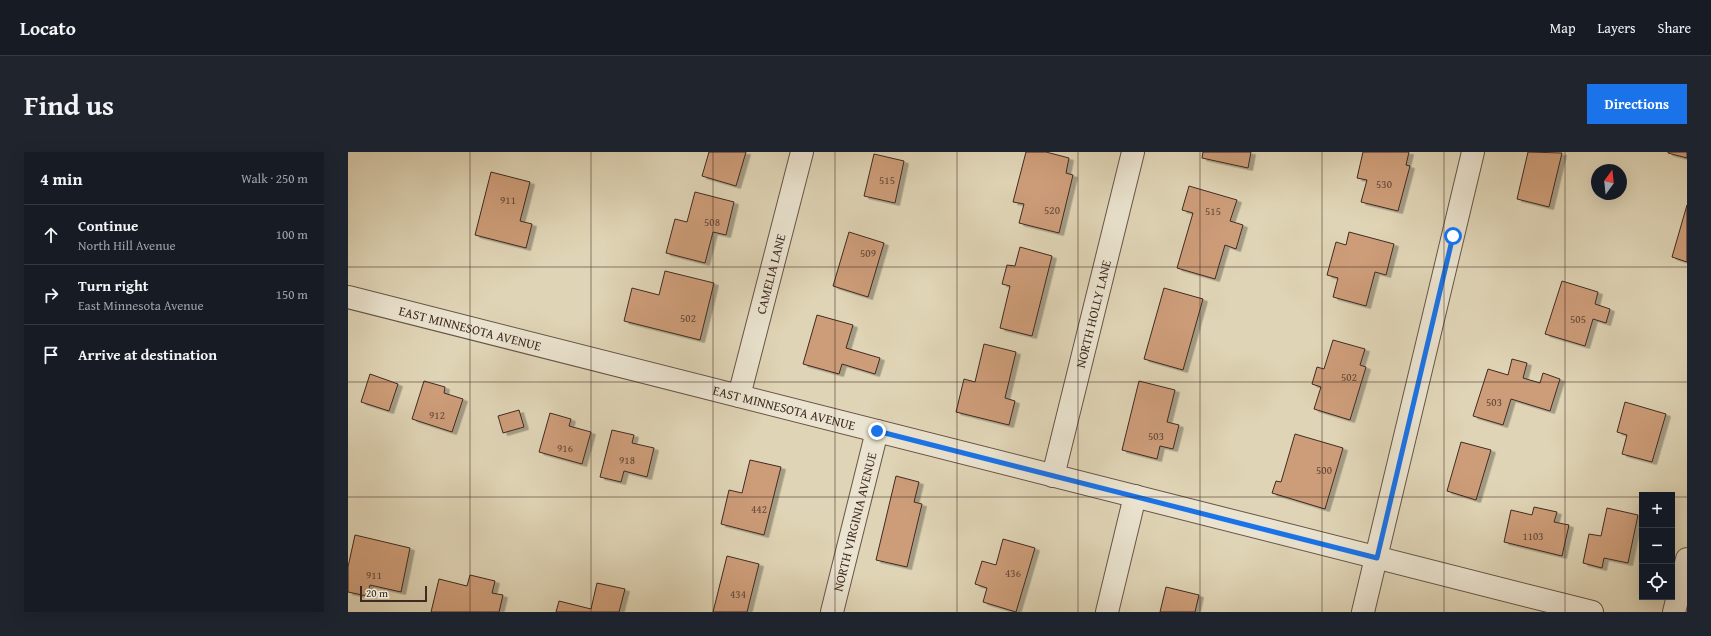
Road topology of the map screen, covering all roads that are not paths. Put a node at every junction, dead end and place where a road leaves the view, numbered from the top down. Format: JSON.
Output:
{"nodes":[{"id":1,"x":802,"y":152,"type":"edge"},
{"id":2,"x":1133,"y":152,"type":"edge"},
{"id":3,"x":1473,"y":152,"type":"edge"},
{"id":4,"x":348,"y":297,"type":"edge"},
{"id":5,"x":739,"y":396,"type":"junction"},
{"id":6,"x":877,"y":431,"type":"junction"},
{"id":7,"x":1053,"y":476,"type":"junction"},
{"id":8,"x":1134,"y":496,"type":"junction"},
{"id":9,"x":1377,"y":558,"type":"junction"},
{"id":10,"x":1687,"y":559,"type":"edge"},
{"id":11,"x":832,"y":612,"type":"edge"},
{"id":12,"x":1106,"y":612,"type":"edge"},
{"id":13,"x":1363,"y":612,"type":"edge"},
{"id":14,"x":1592,"y":612,"type":"edge"},
{"id":15,"x":1674,"y":612,"type":"edge"}],
"edges":[{"from":1,"to":5,"type":"street","name":"CAMELIA LANE"},
{"from":2,"to":7,"type":"street","name":"NORTH HOLLY LANE"},
{"from":3,"to":9,"type":"street"},
{"from":4,"to":5,"type":"street","name":"EAST MINNESOTA AVENUE"},
{"from":5,"to":6,"type":"street","name":"EAST MINNESOTA AVENUE"},
{"from":6,"to":7,"type":"street","name":"EAST MINNESOTA AVENUE"},
{"from":6,"to":11,"type":"street","name":"NORTH VIRGINIA AVENUE"},
{"from":7,"to":8,"type":"street","name":"EAST MINNESOTA AVENUE"},
{"from":8,"to":9,"type":"street","name":"EAST MINNESOTA AVENUE"},
{"from":8,"to":12,"type":"street"},
{"from":9,"to":13,"type":"street"},
{"from":9,"to":14,"type":"street","name":"EAST MINNESOTA AVENUE"},
{"from":10,"to":15,"type":"street"}]}
